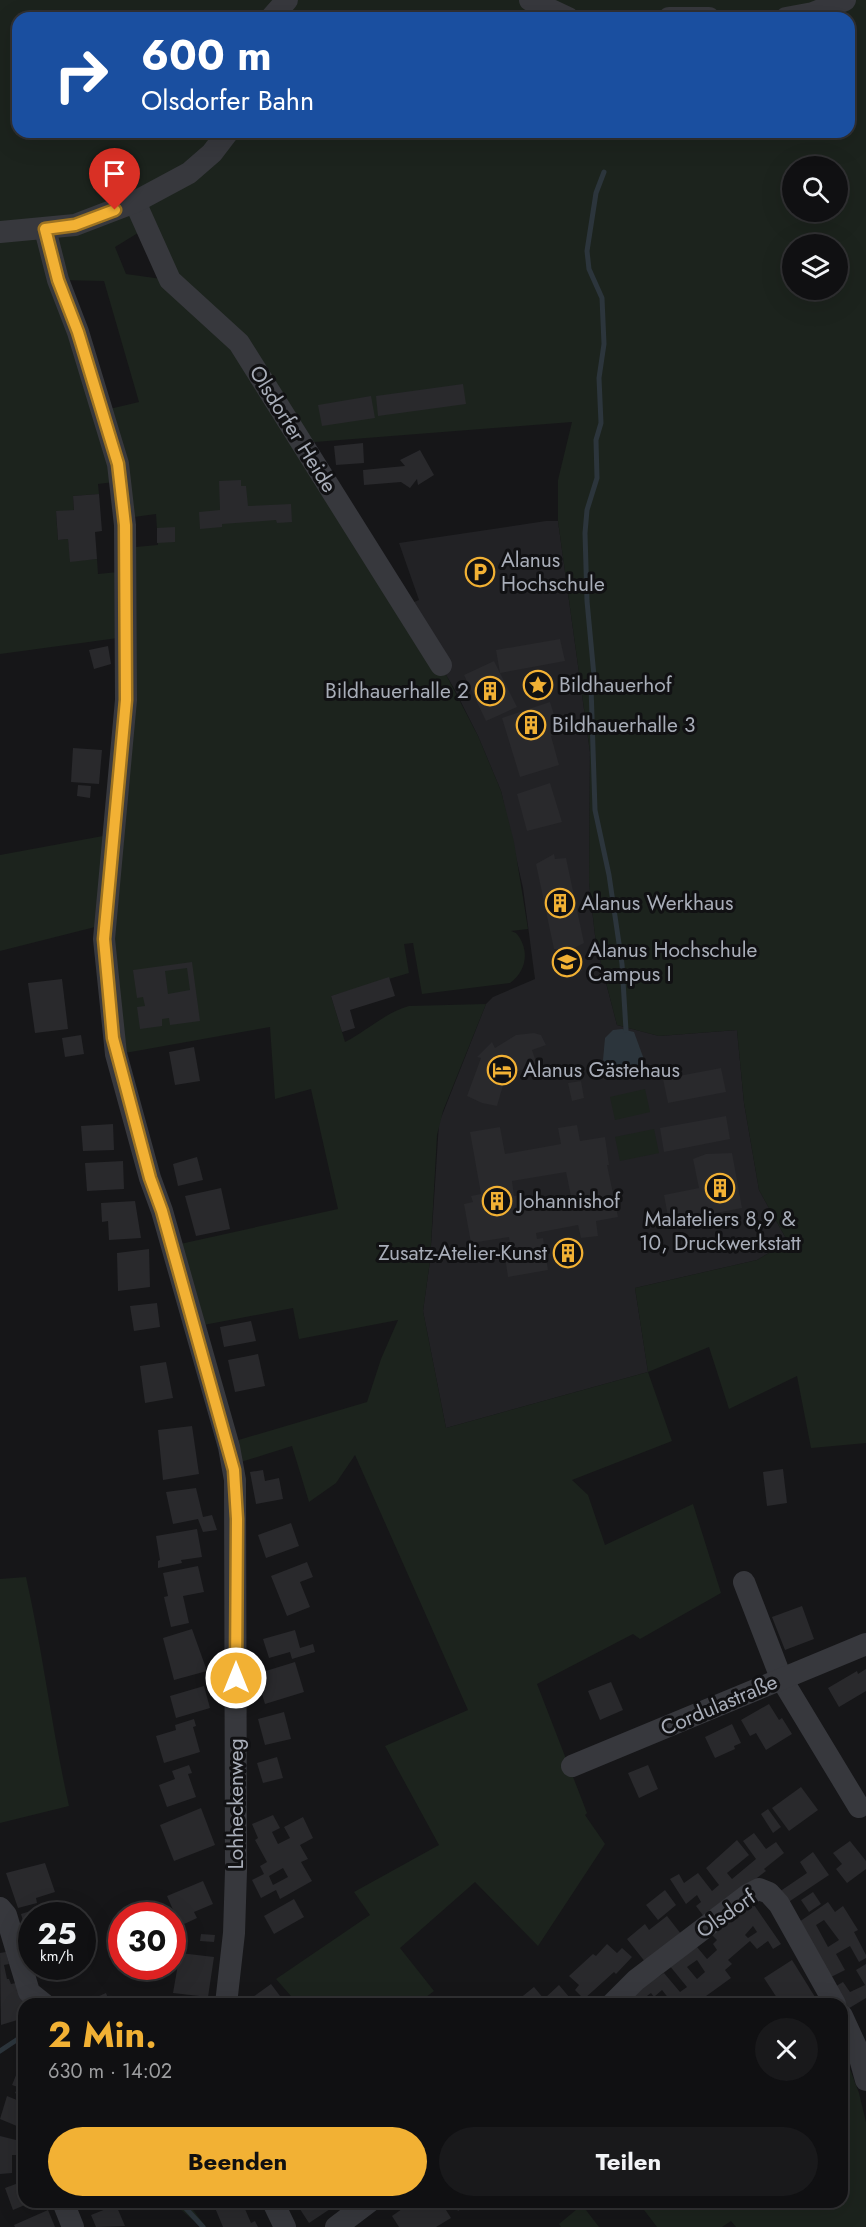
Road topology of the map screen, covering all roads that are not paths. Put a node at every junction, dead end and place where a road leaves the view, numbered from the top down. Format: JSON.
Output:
{"nodes":[{"id":1,"x":287,"y":0,"type":"edge"},
{"id":2,"x":531,"y":0,"type":"edge"},
{"id":3,"x":846,"y":0,"type":"edge"},
{"id":4,"x":276,"y":12,"type":"edge"},
{"id":5,"x":556,"y":12,"type":"edge"},
{"id":6,"x":816,"y":12,"type":"edge"},
{"id":7,"x":223,"y":138,"type":"edge"},
{"id":8,"x":135,"y":202,"type":"junction"},
{"id":9,"x":45,"y":229,"type":"junction"},
{"id":10,"x":0,"y":232,"type":"edge"},
{"id":11,"x":441,"y":666,"type":"dead end"},
{"id":12,"x":744,"y":1582,"type":"dead end"},
{"id":13,"x":866,"y":1644,"type":"edge"},
{"id":14,"x":781,"y":1678,"type":"junction"},
{"id":15,"x":572,"y":1766,"type":"dead end"},
{"id":16,"x":859,"y":1807,"type":"dead end"},
{"id":17,"x":0,"y":1908,"type":"edge"},
{"id":18,"x":36,"y":1998,"type":"edge"},
{"id":19,"x":227,"y":1998,"type":"edge"},
{"id":20,"x":618,"y":1998,"type":"edge"},
{"id":21,"x":832,"y":1998,"type":"edge"},
{"id":22,"x":848,"y":2029,"type":"edge"},
{"id":23,"x":866,"y":2080,"type":"edge"},
{"id":24,"x":65,"y":2208,"type":"edge"},
{"id":25,"x":276,"y":2208,"type":"edge"},
{"id":26,"x":361,"y":2208,"type":"edge"},
{"id":27,"x":73,"y":2227,"type":"edge"},
{"id":28,"x":285,"y":2227,"type":"edge"},
{"id":29,"x":336,"y":2227,"type":"edge"}],
"edges":[{"from":1,"to":4,"type":"street"},
{"from":2,"to":5,"type":"street"},
{"from":3,"to":6,"type":"street"},
{"from":7,"to":8,"type":"street"},
{"from":8,"to":9,"type":"street"},
{"from":8,"to":11,"type":"street","name":"Olsdorfer Heide"},
{"from":9,"to":10,"type":"street"},
{"from":9,"to":19,"type":"street","name":"Lohheckenweg"},
{"from":12,"to":14,"type":"street"},
{"from":13,"to":14,"type":"street","name":"Cordulastraße"},
{"from":14,"to":15,"type":"street","name":"Cordulastraße"},
{"from":14,"to":16,"type":"street"},
{"from":17,"to":18,"type":"street"},
{"from":20,"to":21,"type":"street","name":"Olsdorf"},
{"from":22,"to":23,"type":"street"},
{"from":24,"to":27,"type":"street"},
{"from":25,"to":28,"type":"street"},
{"from":26,"to":29,"type":"street"}]}
